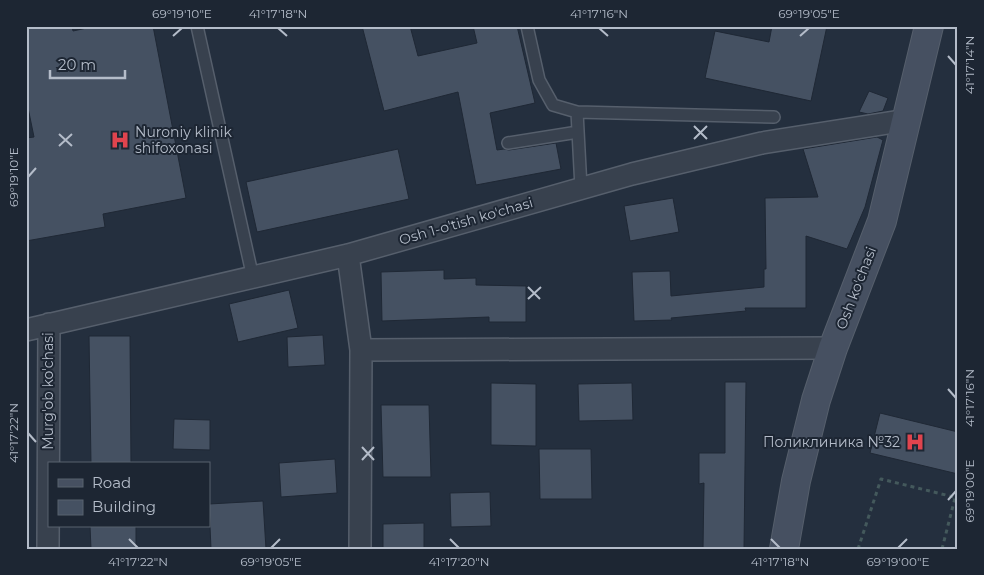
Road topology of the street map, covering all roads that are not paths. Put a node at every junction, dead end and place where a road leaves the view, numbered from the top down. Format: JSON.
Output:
{"nodes":[{"id":1,"x":196,"y":26,"type":"edge"},
{"id":2,"x":527,"y":26,"type":"edge"},
{"id":3,"x":928,"y":26,"type":"edge"},
{"id":4,"x":577,"y":112,"type":"junction"},
{"id":5,"x":774,"y":117,"type":"dead end"},
{"id":6,"x":907,"y":120,"type":"junction"},
{"id":7,"x":578,"y":132,"type":"junction"},
{"id":8,"x":508,"y":143,"type":"dead end"},
{"id":9,"x":581,"y":188,"type":"junction"},
{"id":10,"x":348,"y":255,"type":"junction"},
{"id":11,"x":253,"y":278,"type":"junction"},
{"id":12,"x":49,"y":324,"type":"junction"},
{"id":13,"x":26,"y":330,"type":"edge"},
{"id":14,"x":834,"y":348,"type":"junction"},
{"id":15,"x":362,"y":350,"type":"junction"},
{"id":16,"x":48,"y":462,"type":"edge"},
{"id":17,"x":48,"y":528,"type":"edge"},
{"id":18,"x":48,"y":549,"type":"edge"},
{"id":19,"x":360,"y":549,"type":"edge"},
{"id":20,"x":784,"y":549,"type":"edge"}],
"edges":[{"from":1,"to":11,"type":"lane"},
{"from":2,"to":4,"type":"lane"},
{"from":3,"to":6,"type":"street","name":"Osh ko'chasi"},
{"from":4,"to":5,"type":"lane"},
{"from":4,"to":7,"type":"lane"},
{"from":6,"to":9,"type":"street","name":"Osh 1-o'tish ko'chasi"},
{"from":6,"to":14,"type":"street","name":"Osh ko'chasi"},
{"from":7,"to":8,"type":"lane"},
{"from":7,"to":9,"type":"lane"},
{"from":9,"to":10,"type":"street","name":"Osh 1-o'tish ko'chasi"},
{"from":10,"to":11,"type":"street","name":"Osh 1-o'tish ko'chasi"},
{"from":10,"to":15,"type":"street"},
{"from":11,"to":12,"type":"street","name":"Osh 1-o'tish ko'chasi"},
{"from":12,"to":13,"type":"street","name":"Osh 1-o'tish ko'chasi"},
{"from":12,"to":16,"type":"street","name":"Murg'ob ko'chasi"},
{"from":14,"to":15,"type":"street"},
{"from":14,"to":20,"type":"street","name":"Osh ko'chasi"},
{"from":15,"to":19,"type":"street"},
{"from":17,"to":18,"type":"street","name":"Murg'ob ko'chasi"}]}
